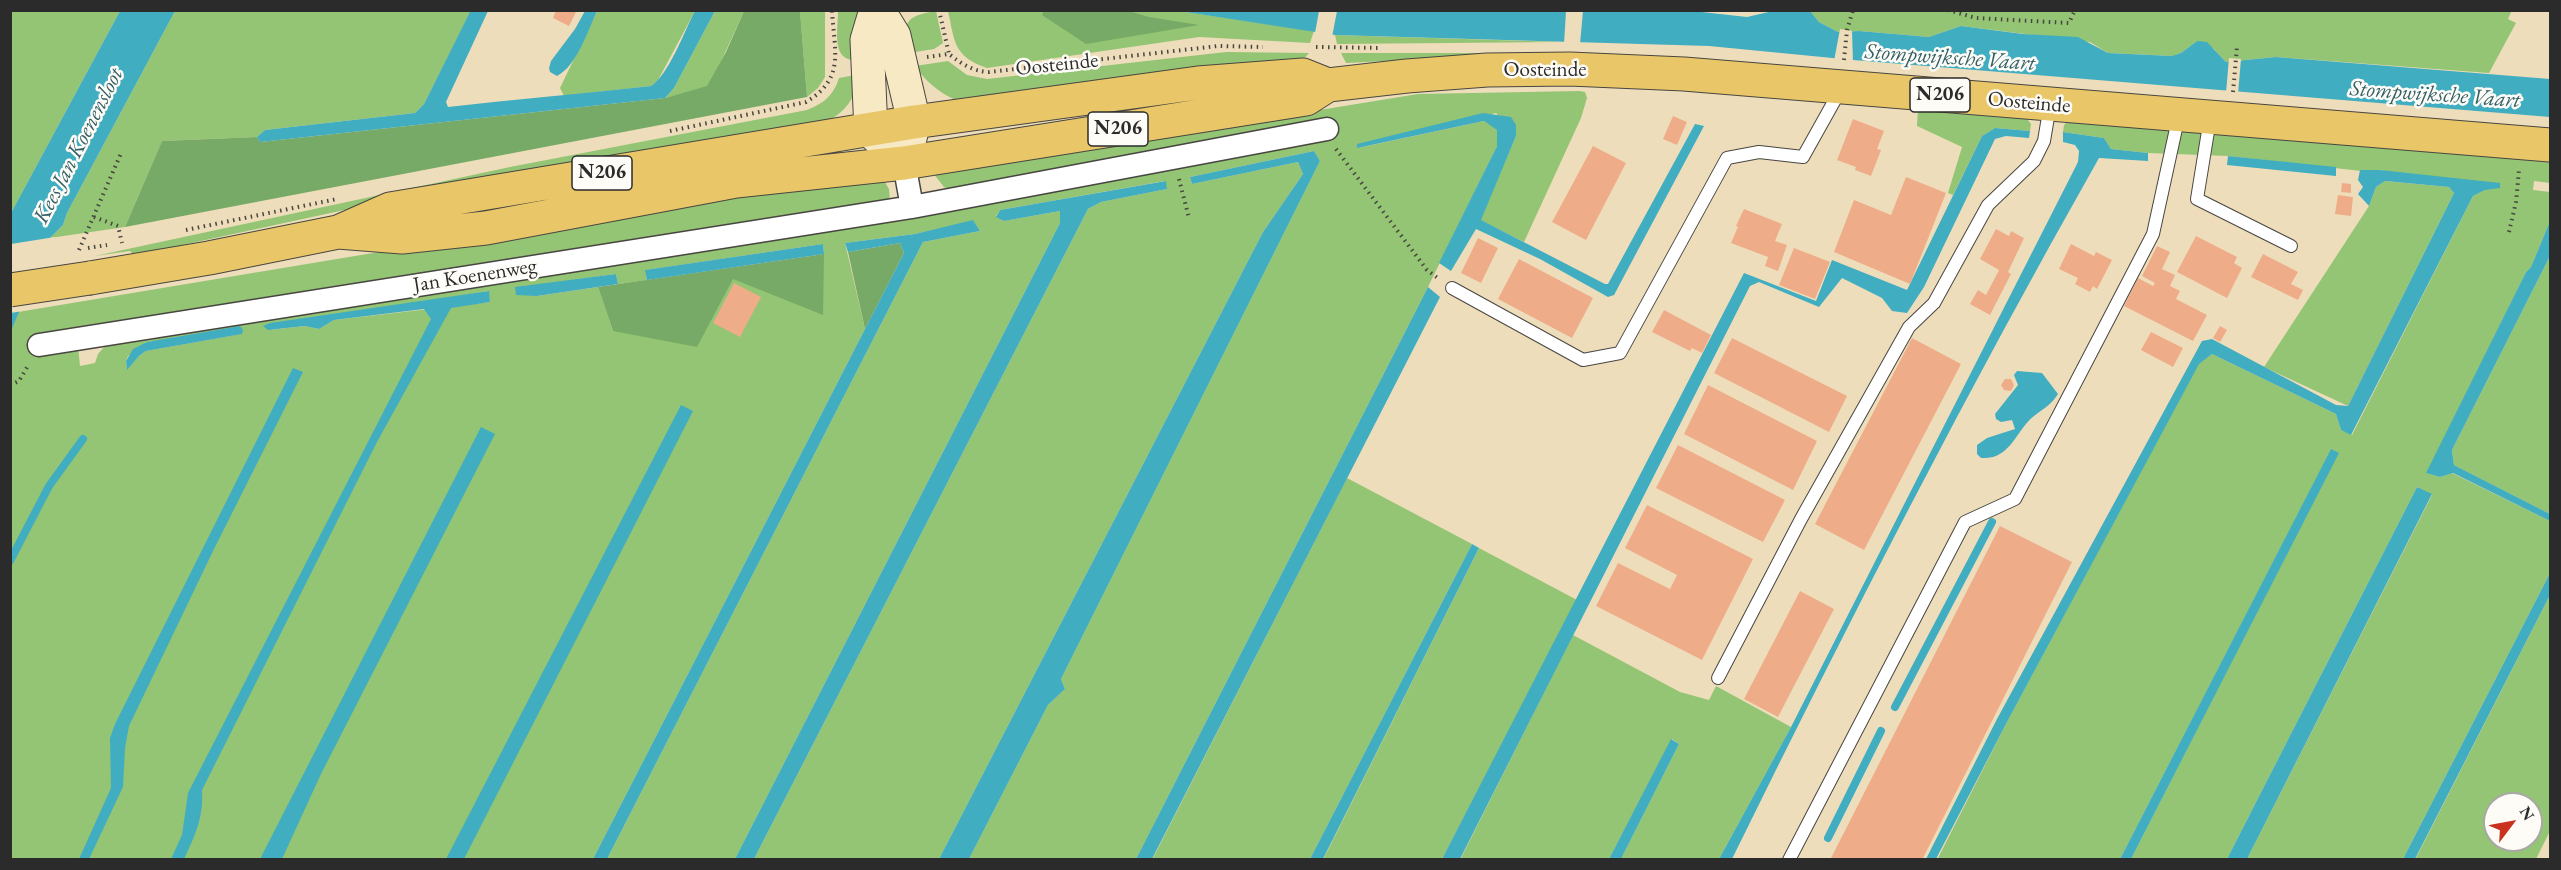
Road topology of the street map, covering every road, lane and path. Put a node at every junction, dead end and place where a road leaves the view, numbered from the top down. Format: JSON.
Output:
{"nodes":[{"id":1,"x":832,"y":10,"type":"edge"},
{"id":2,"x":877,"y":10,"type":"edge"},
{"id":3,"x":939,"y":10,"type":"edge"},
{"id":4,"x":1853,"y":10,"type":"edge"},
{"id":5,"x":1948,"y":10,"type":"edge"},
{"id":6,"x":2075,"y":10,"type":"edge"},
{"id":7,"x":1264,"y":47,"type":"dead end"},
{"id":8,"x":1310,"y":47,"type":"dead end"},
{"id":9,"x":1322,"y":47,"type":"dead end"},
{"id":10,"x":2237,"y":47,"type":"dead end"},
{"id":11,"x":949,"y":54,"type":"junction"},
{"id":12,"x":884,"y":63,"type":"junction"},
{"id":13,"x":1843,"y":76,"type":"junction"},
{"id":14,"x":1328,"y":85,"type":"junction"},
{"id":15,"x":2050,"y":104,"type":"junction"},
{"id":16,"x":2207,"y":110,"type":"junction"},
{"id":17,"x":914,"y":123,"type":"junction"},
{"id":18,"x":1327,"y":129,"type":"dead end"},
{"id":19,"x":871,"y":131,"type":"junction"},
{"id":20,"x":2536,"y":144,"type":"edge"},
{"id":21,"x":122,"y":151,"type":"dead end"},
{"id":22,"x":1339,"y":154,"type":"dead end"},
{"id":23,"x":1173,"y":158,"type":"junction"},
{"id":24,"x":904,"y":163,"type":"junction"},
{"id":25,"x":912,"y":207,"type":"junction"},
{"id":26,"x":93,"y":217,"type":"junction"},
{"id":27,"x":1190,"y":218,"type":"dead end"},
{"id":28,"x":338,"y":232,"type":"junction"},
{"id":29,"x":2509,"y":232,"type":"dead end"},
{"id":30,"x":87,"y":233,"type":"dead end"},
{"id":31,"x":122,"y":243,"type":"dead end"},
{"id":32,"x":2291,"y":246,"type":"dead end"},
{"id":33,"x":1452,"y":288,"type":"joint"},
{"id":34,"x":10,"y":290,"type":"edge"},
{"id":35,"x":35,"y":353,"type":"joint"},
{"id":36,"x":10,"y":385,"type":"edge"},
{"id":37,"x":1718,"y":678,"type":"dead end"},
{"id":38,"x":1789,"y":860,"type":"edge"}],
"edges":[{"from":1,"to":12,"type":"path"},
{"from":2,"to":12,"type":"street"},
{"from":3,"to":11,"type":"path"},
{"from":4,"to":13,"type":"path"},
{"from":5,"to":6,"type":"path"},
{"from":7,"to":11,"type":"path","name":"Oosteinde"},
{"from":8,"to":9,"type":"path"},
{"from":10,"to":16,"type":"path"},
{"from":11,"to":12,"type":"path"},
{"from":12,"to":17,"type":"street"},
{"from":12,"to":19,"type":"street"},
{"from":13,"to":14,"type":"main road","name":"Oosteinde","number":"N206"},
{"from":13,"to":15,"type":"main road","name":"Oosteinde","number":"N206"},
{"from":13,"to":33,"type":"lane"},
{"from":14,"to":17,"type":"main road","name":"Oosteinde","number":"N206"},
{"from":14,"to":24,"type":"main road","name":"Oosteinde","number":"N206"},
{"from":15,"to":16,"type":"main road","name":"Oosteinde","number":"N206"},
{"from":15,"to":37,"type":"lane"},
{"from":16,"to":20,"type":"main road","name":"Oosteinde","number":"N206"},
{"from":16,"to":32,"type":"lane"},
{"from":16,"to":38,"type":"lane"},
{"from":17,"to":19,"type":"main road","name":"Oosteinde","number":"N206"},
{"from":17,"to":24,"type":"street"},
{"from":18,"to":23,"type":"street"},
{"from":19,"to":24,"type":"street"},
{"from":19,"to":28,"type":"main road","number":"N206"},
{"from":20,"to":29,"type":"path"},
{"from":21,"to":26,"type":"path"},
{"from":22,"to":33,"type":"path"},
{"from":23,"to":25,"type":"street"},
{"from":23,"to":27,"type":"path"},
{"from":24,"to":25,"type":"street"},
{"from":24,"to":28,"type":"main road","number":"N206"},
{"from":25,"to":35,"type":"street","name":"Jan Koenenweg"},
{"from":26,"to":30,"type":"path"},
{"from":26,"to":31,"type":"path"},
{"from":28,"to":34,"type":"main road","number":"N206","bridge":true},
{"from":35,"to":36,"type":"path"}]}
